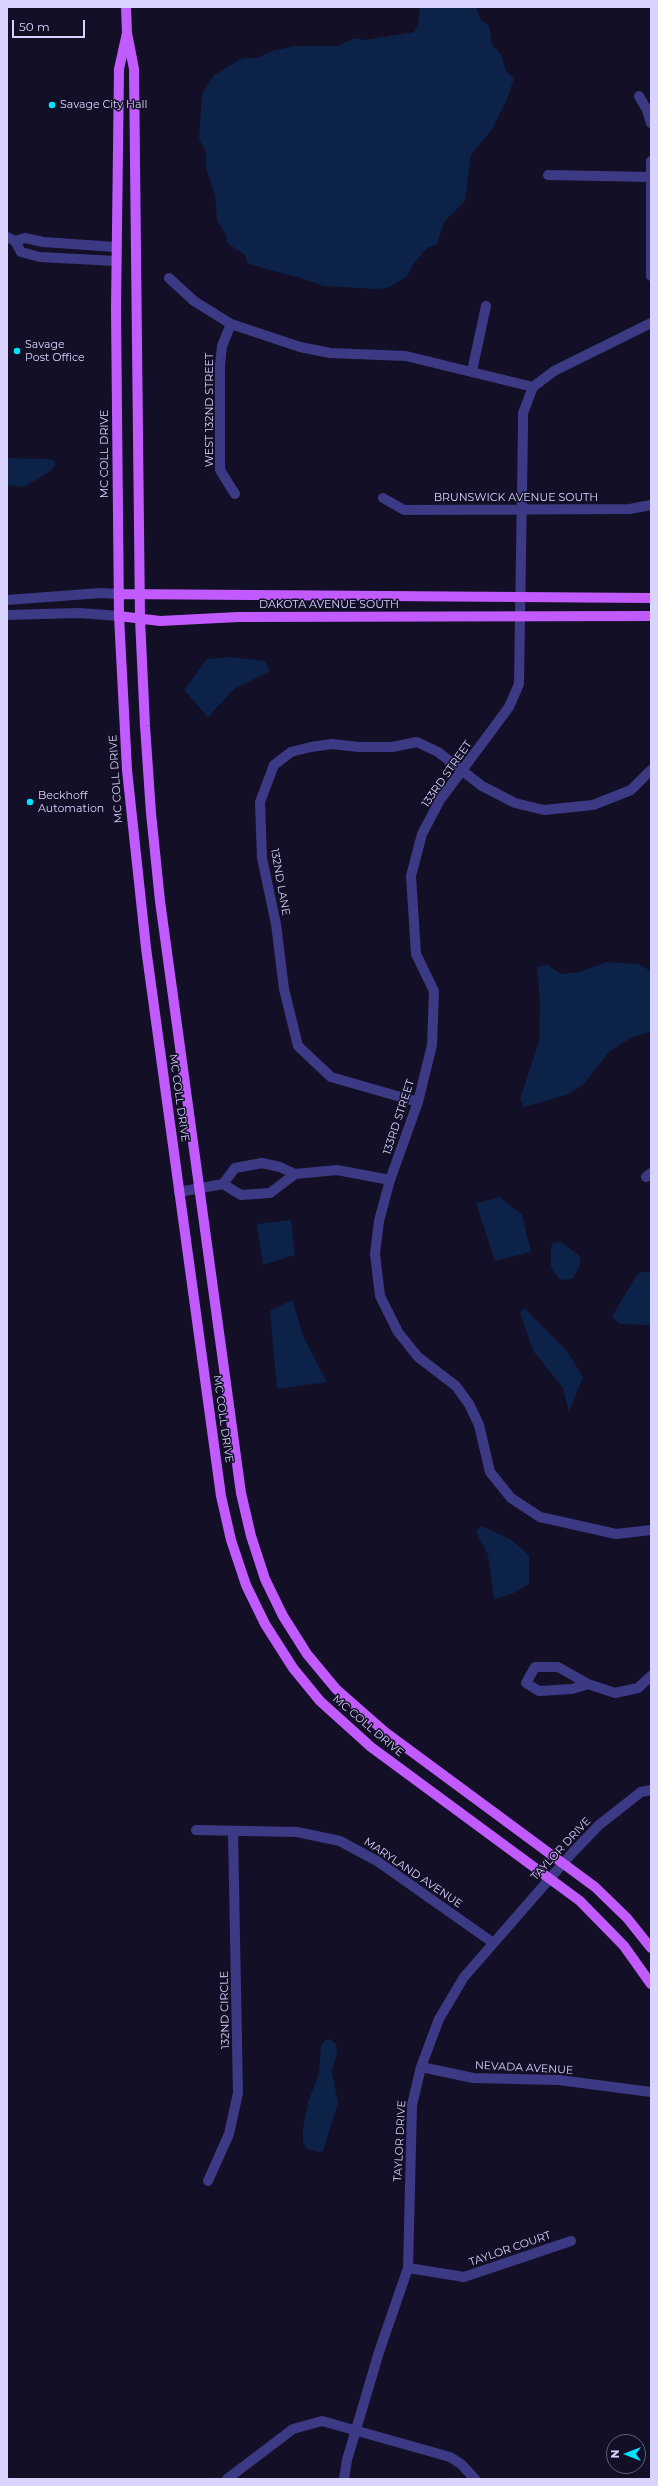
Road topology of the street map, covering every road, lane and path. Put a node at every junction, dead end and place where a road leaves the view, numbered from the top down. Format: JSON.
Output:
{"nodes":[{"id":1,"x":126,"y":7,"type":"edge"},
{"id":2,"x":127,"y":33,"type":"junction"},
{"id":3,"x":639,"y":96,"type":"dead end"},
{"id":4,"x":651,"y":123,"type":"edge"},
{"id":5,"x":651,"y":162,"type":"edge"},
{"id":6,"x":548,"y":175,"type":"dead end"},
{"id":7,"x":651,"y":177,"type":"edge"},
{"id":8,"x":11,"y":239,"type":"edge"},
{"id":9,"x":116,"y":246,"type":"junction"},
{"id":10,"x":116,"y":261,"type":"junction"},
{"id":11,"x":651,"y":276,"type":"edge"},
{"id":12,"x":169,"y":278,"type":"dead end"},
{"id":13,"x":486,"y":306,"type":"dead end"},
{"id":14,"x":651,"y":323,"type":"edge"},
{"id":15,"x":231,"y":324,"type":"junction"},
{"id":16,"x":472,"y":371,"type":"junction"},
{"id":17,"x":533,"y":387,"type":"junction"},
{"id":18,"x":235,"y":494,"type":"dead end"},
{"id":19,"x":383,"y":498,"type":"dead end"},
{"id":20,"x":651,"y":505,"type":"edge"},
{"id":21,"x":520,"y":511,"type":"junction"},
{"id":22,"x":119,"y":594,"type":"junction"},
{"id":23,"x":140,"y":594,"type":"junction"},
{"id":24,"x":519,"y":598,"type":"junction"},
{"id":25,"x":651,"y":598,"type":"edge"},
{"id":26,"x":7,"y":600,"type":"edge"},
{"id":27,"x":7,"y":615,"type":"edge"},
{"id":28,"x":119,"y":616,"type":"junction"},
{"id":29,"x":651,"y":616,"type":"edge"},
{"id":30,"x":519,"y":617,"type":"junction"},
{"id":31,"x":140,"y":618,"type":"junction"},
{"id":32,"x":651,"y":770,"type":"edge"},
{"id":33,"x":462,"y":771,"type":"junction"},
{"id":34,"x":418,"y":1102,"type":"junction"},
{"id":35,"x":295,"y":1174,"type":"junction"},
{"id":36,"x":390,"y":1180,"type":"junction"},
{"id":37,"x":223,"y":1184,"type":"junction"},
{"id":38,"x":200,"y":1188,"type":"junction"},
{"id":39,"x":179,"y":1192,"type":"junction"},
{"id":40,"x":651,"y":1530,"type":"edge"},
{"id":41,"x":651,"y":1676,"type":"edge"},
{"id":42,"x":588,"y":1684,"type":"junction"},
{"id":43,"x":651,"y":1790,"type":"edge"},
{"id":44,"x":196,"y":1830,"type":"dead end"},
{"id":45,"x":233,"y":1832,"type":"junction"},
{"id":46,"x":565,"y":1862,"type":"junction"},
{"id":47,"x":551,"y":1878,"type":"junction"},
{"id":48,"x":492,"y":1942,"type":"junction"},
{"id":49,"x":651,"y":1948,"type":"edge"},
{"id":50,"x":651,"y":1984,"type":"edge"},
{"id":51,"x":421,"y":2067,"type":"junction"},
{"id":52,"x":651,"y":2092,"type":"edge"},
{"id":53,"x":208,"y":2181,"type":"dead end"},
{"id":54,"x":571,"y":2240,"type":"dead end"},
{"id":55,"x":408,"y":2268,"type":"junction"},
{"id":56,"x":356,"y":2430,"type":"junction"},
{"id":57,"x":227,"y":2479,"type":"edge"},
{"id":58,"x":344,"y":2479,"type":"edge"},
{"id":59,"x":475,"y":2479,"type":"edge"}],
"edges":[{"from":1,"to":2,"type":"main road","name":"MC COLL DRIVE"},
{"from":2,"to":9,"type":"main road","name":"MC COLL DRIVE"},
{"from":2,"to":23,"type":"main road","name":"MC COLL DRIVE"},
{"from":3,"to":4,"type":"street"},
{"from":5,"to":7,"type":"street"},
{"from":6,"to":7,"type":"street"},
{"from":7,"to":11,"type":"street"},
{"from":8,"to":9,"type":"street"},
{"from":8,"to":10,"type":"street"},
{"from":9,"to":10,"type":"main road","name":"MC COLL DRIVE"},
{"from":10,"to":22,"type":"main road","name":"MC COLL DRIVE"},
{"from":12,"to":15,"type":"street"},
{"from":13,"to":16,"type":"street"},
{"from":14,"to":17,"type":"street"},
{"from":15,"to":16,"type":"street"},
{"from":15,"to":18,"type":"street","name":"WEST 132ND STREET"},
{"from":16,"to":17,"type":"street"},
{"from":17,"to":21,"type":"street","name":"133RD STREET"},
{"from":19,"to":21,"type":"street","name":"BRUNSWICK AVENUE SOUTH"},
{"from":20,"to":21,"type":"street","name":"BRUNSWICK AVENUE SOUTH"},
{"from":21,"to":24,"type":"street","name":"133RD STREET"},
{"from":22,"to":23,"type":"main road","name":"DAKOTA AVENUE SOUTH"},
{"from":22,"to":26,"type":"street","name":"DAKOTA AVENUE SOUTH"},
{"from":22,"to":28,"type":"main road","name":"MC COLL DRIVE"},
{"from":23,"to":24,"type":"main road","name":"DAKOTA AVENUE SOUTH"},
{"from":23,"to":31,"type":"main road","name":"MC COLL DRIVE"},
{"from":24,"to":25,"type":"main road","name":"DAKOTA AVENUE SOUTH"},
{"from":24,"to":30,"type":"street","name":"133RD STREET"},
{"from":27,"to":28,"type":"street","name":"DAKOTA AVENUE SOUTH"},
{"from":28,"to":31,"type":"main road","name":"DAKOTA AVENUE SOUTH"},
{"from":28,"to":39,"type":"main road","name":"MC COLL DRIVE"},
{"from":29,"to":30,"type":"main road","name":"DAKOTA AVENUE SOUTH"},
{"from":30,"to":31,"type":"main road","name":"DAKOTA AVENUE SOUTH"},
{"from":30,"to":33,"type":"street","name":"133RD STREET"},
{"from":31,"to":38,"type":"main road","name":"MC COLL DRIVE"},
{"from":32,"to":33,"type":"street","name":"132ND LANE"},
{"from":33,"to":34,"type":"street","name":"133RD STREET"},
{"from":33,"to":34,"type":"street","name":"132ND LANE"},
{"from":34,"to":36,"type":"street","name":"133RD STREET"},
{"from":35,"to":36,"type":"street"},
{"from":35,"to":37,"type":"street"},
{"from":35,"to":37,"type":"street"},
{"from":36,"to":40,"type":"street","name":"133RD STREET"},
{"from":37,"to":38,"type":"street"},
{"from":38,"to":39,"type":"street"},
{"from":38,"to":46,"type":"main road","name":"MC COLL DRIVE"},
{"from":39,"to":47,"type":"main road","name":"MC COLL DRIVE"},
{"from":41,"to":42,"type":"street"},
{"from":42,"to":42,"type":"street"},
{"from":43,"to":46,"type":"street","name":"TAYLOR DRIVE"},
{"from":44,"to":45,"type":"street","name":"MARYLAND AVENUE"},
{"from":45,"to":48,"type":"street","name":"MARYLAND AVENUE"},
{"from":45,"to":53,"type":"street","name":"132ND CIRCLE"},
{"from":46,"to":47,"type":"street","name":"TAYLOR DRIVE"},
{"from":46,"to":49,"type":"main road","name":"MC COLL DRIVE"},
{"from":47,"to":48,"type":"street","name":"TAYLOR DRIVE"},
{"from":47,"to":50,"type":"main road","name":"MC COLL DRIVE"},
{"from":48,"to":51,"type":"street","name":"TAYLOR DRIVE"},
{"from":51,"to":52,"type":"street","name":"NEVADA AVENUE"},
{"from":51,"to":55,"type":"street","name":"TAYLOR DRIVE"},
{"from":54,"to":55,"type":"street","name":"TAYLOR COURT"},
{"from":55,"to":56,"type":"street","name":"TAYLOR DRIVE"},
{"from":56,"to":57,"type":"street"},
{"from":56,"to":58,"type":"street","name":"TAYLOR DRIVE"},
{"from":56,"to":59,"type":"street"}]}
